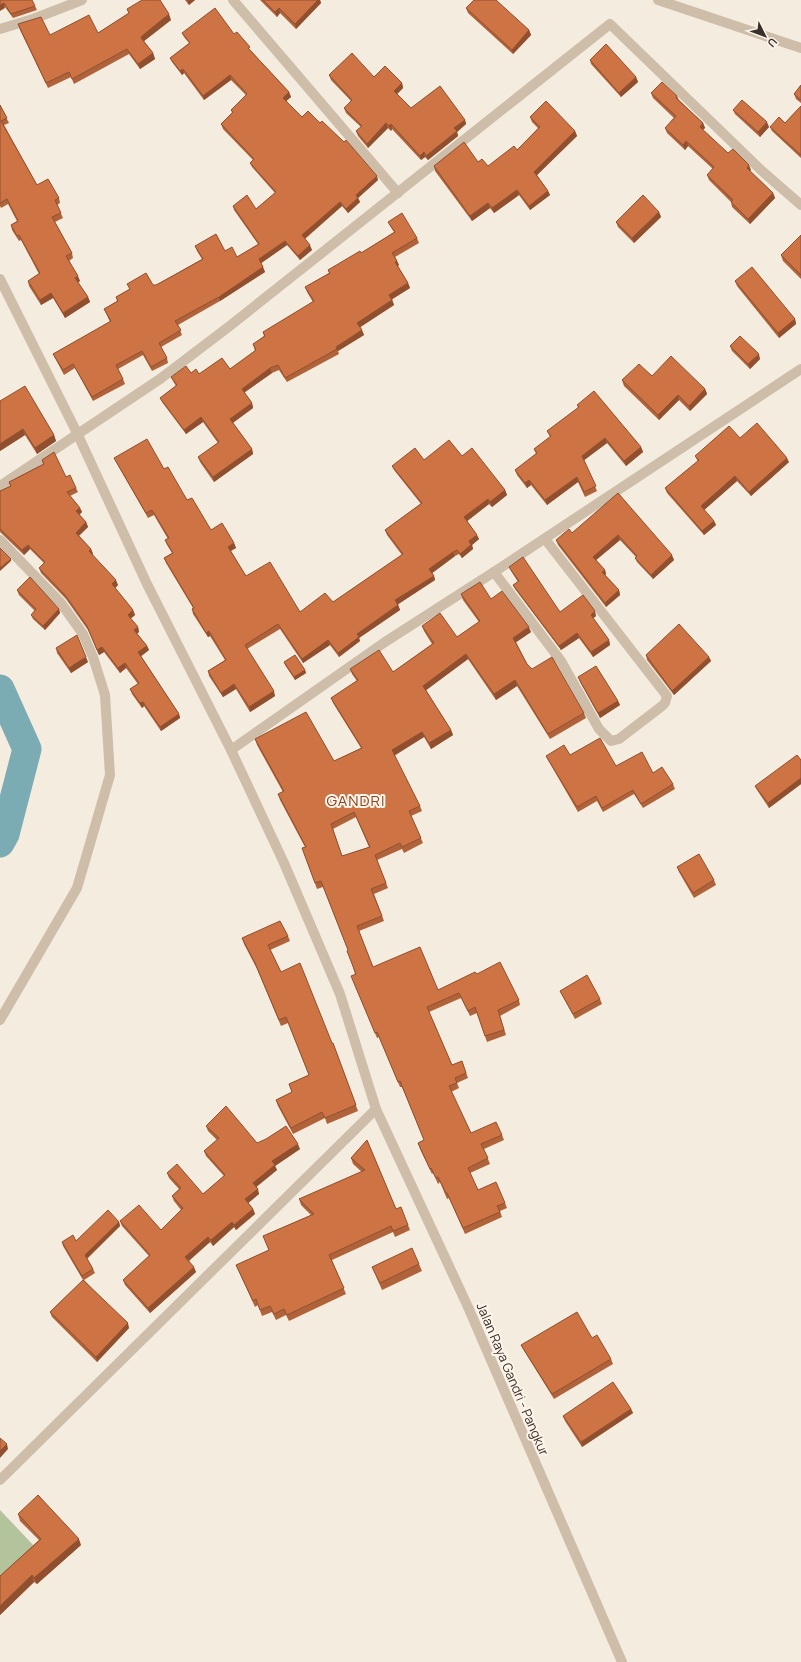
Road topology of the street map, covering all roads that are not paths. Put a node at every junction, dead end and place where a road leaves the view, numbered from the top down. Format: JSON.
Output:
{"nodes":[{"id":1,"x":82,"y":0,"type":"edge"},
{"id":2,"x":233,"y":0,"type":"edge"},
{"id":3,"x":658,"y":0,"type":"edge"},
{"id":4,"x":0,"y":29,"type":"edge"},
{"id":5,"x":801,"y":48,"type":"edge"},
{"id":6,"x":398,"y":193,"type":"junction"},
{"id":7,"x":801,"y":205,"type":"edge"},
{"id":8,"x":0,"y":279,"type":"edge"},
{"id":9,"x":801,"y":370,"type":"edge"},
{"id":10,"x":77,"y":433,"type":"junction"},
{"id":11,"x":0,"y":486,"type":"edge"},
{"id":12,"x":545,"y":539,"type":"junction"},
{"id":13,"x":0,"y":540,"type":"edge"},
{"id":14,"x":494,"y":572,"type":"junction"},
{"id":15,"x":231,"y":750,"type":"junction"},
{"id":16,"x":0,"y":1020,"type":"edge"},
{"id":17,"x":376,"y":1109,"type":"junction"},
{"id":18,"x":0,"y":1480,"type":"edge"},
{"id":19,"x":622,"y":1662,"type":"edge"}],
"edges":[{"from":1,"to":4,"type":"street"},
{"from":2,"to":6,"type":"street"},
{"from":3,"to":5,"type":"street"},
{"from":6,"to":7,"type":"street"},
{"from":6,"to":10,"type":"street"},
{"from":8,"to":10,"type":"street","name":"Jalan Raya Gandri - Pangkur"},
{"from":9,"to":12,"type":"street"},
{"from":10,"to":11,"type":"street"},
{"from":10,"to":15,"type":"street","name":"Jalan Raya Gandri - Pangkur"},
{"from":12,"to":14,"type":"street"},
{"from":12,"to":14,"type":"street"},
{"from":13,"to":16,"type":"street"},
{"from":14,"to":15,"type":"street"},
{"from":15,"to":17,"type":"street","name":"Jalan Raya Gandri - Pangkur"},
{"from":17,"to":18,"type":"street"},
{"from":17,"to":19,"type":"street","name":"Jalan Raya Gandri - Pangkur"}]}
